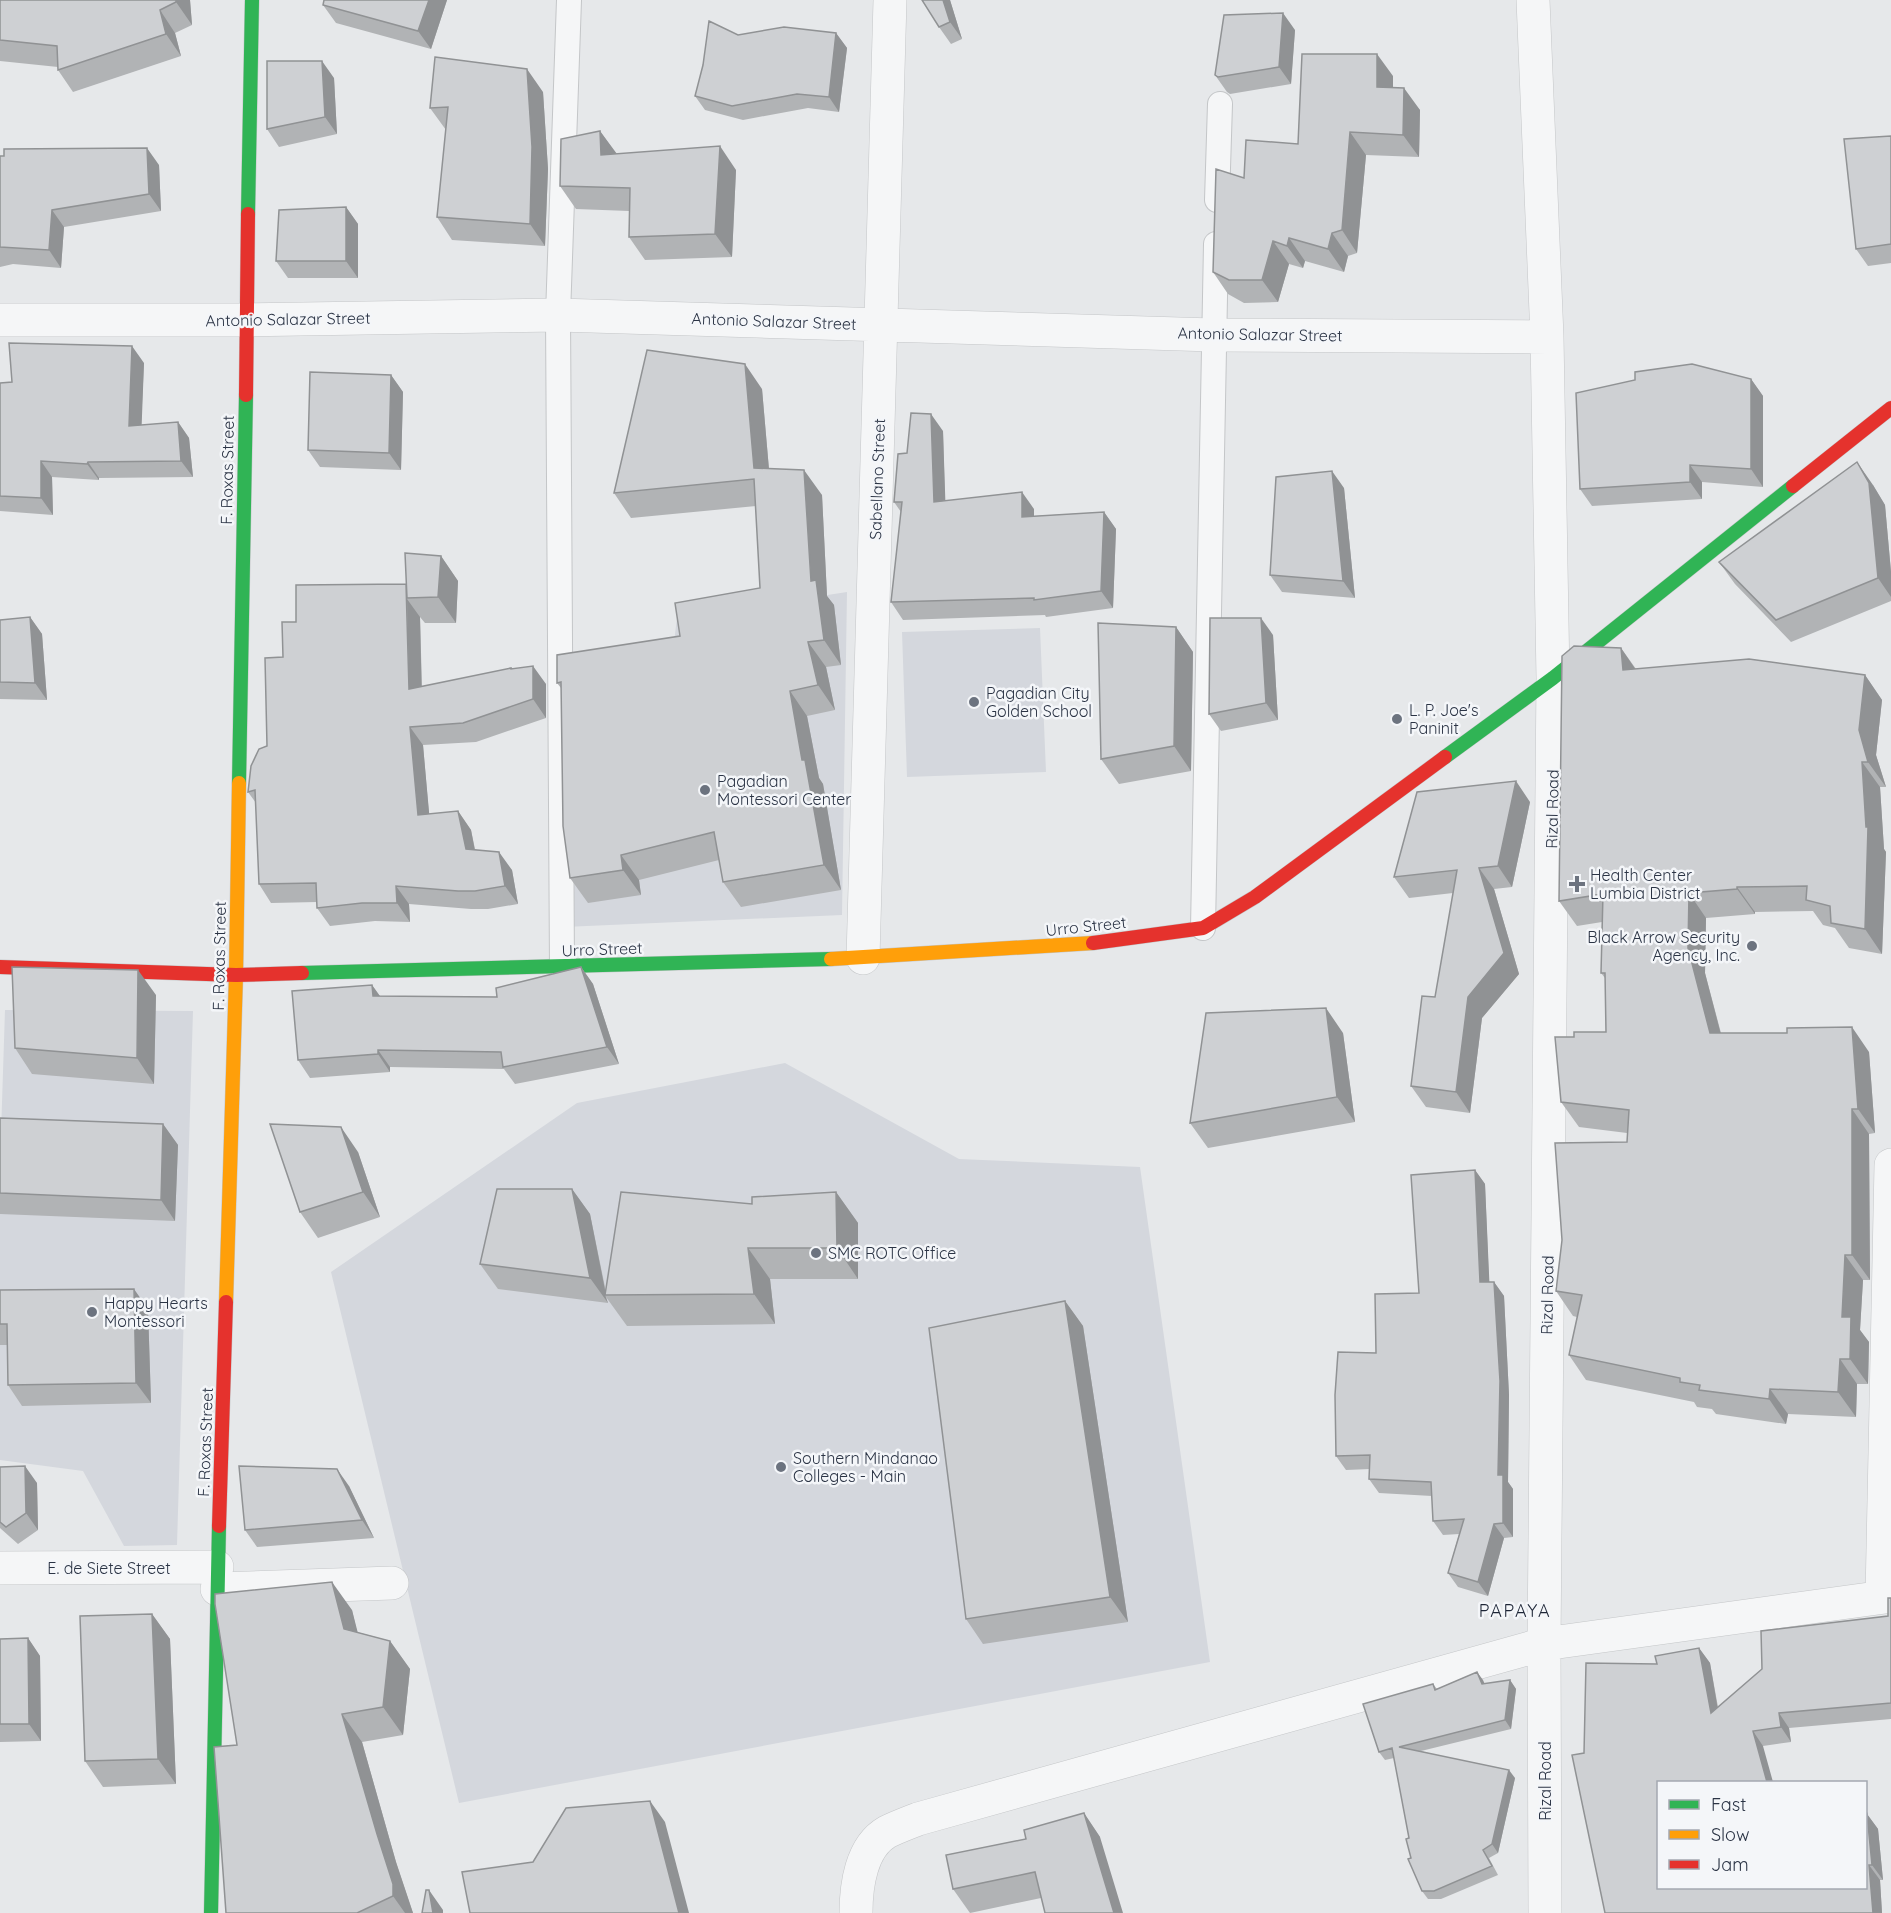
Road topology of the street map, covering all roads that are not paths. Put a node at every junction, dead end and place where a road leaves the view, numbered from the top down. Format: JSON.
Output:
{"nodes":[{"id":1,"x":252,"y":0,"type":"edge"},
{"id":2,"x":569,"y":0,"type":"edge"},
{"id":3,"x":890,"y":0,"type":"edge"},
{"id":4,"x":1533,"y":0,"type":"edge"},
{"id":5,"x":1220,"y":104,"type":"dead end"},
{"id":6,"x":558,"y":315,"type":"junction"},
{"id":7,"x":0,"y":320,"type":"edge"},
{"id":8,"x":246,"y":320,"type":"junction"},
{"id":9,"x":882,"y":324,"type":"junction"},
{"id":10,"x":1213,"y":334,"type":"junction"},
{"id":11,"x":1547,"y":337,"type":"junction"},
{"id":12,"x":1891,"y":408,"type":"edge"},
{"id":13,"x":1553,"y":678,"type":"junction"},
{"id":14,"x":1203,"y":928,"type":"junction"},
{"id":15,"x":863,"y":958,"type":"junction"},
{"id":16,"x":0,"y":967,"type":"edge"},
{"id":17,"x":562,"y":967,"type":"junction"},
{"id":18,"x":236,"y":975,"type":"junction"},
{"id":19,"x":1891,"y":1165,"type":"edge"},
{"id":20,"x":0,"y":1568,"type":"edge"},
{"id":21,"x":217,"y":1578,"type":"junction"},
{"id":22,"x":392,"y":1583,"type":"dead end"},
{"id":23,"x":1886,"y":1596,"type":"edge"},
{"id":24,"x":1544,"y":1644,"type":"junction"},
{"id":25,"x":210,"y":1913,"type":"edge"},
{"id":26,"x":856,"y":1913,"type":"edge"},
{"id":27,"x":1545,"y":1913,"type":"edge"}],
"edges":[{"from":1,"to":8,"type":"street","name":"F. Roxas Street"},
{"from":2,"to":6,"type":"lane"},
{"from":3,"to":9,"type":"street","name":"Sabellano Street"},
{"from":4,"to":11,"type":"street","name":"Rizal Road"},
{"from":5,"to":10,"type":"lane"},
{"from":6,"to":8,"type":"street","name":"Antonio Salazar Street"},
{"from":6,"to":9,"type":"street","name":"Antonio Salazar Street"},
{"from":6,"to":17,"type":"lane"},
{"from":7,"to":8,"type":"street","name":"Antonio Salazar Street"},
{"from":8,"to":18,"type":"street","name":"F. Roxas Street"},
{"from":9,"to":10,"type":"street","name":"Antonio Salazar Street"},
{"from":9,"to":15,"type":"street","name":"Sabellano Street"},
{"from":10,"to":11,"type":"street","name":"Antonio Salazar Street"},
{"from":10,"to":14,"type":"lane"},
{"from":11,"to":13,"type":"street","name":"Rizal Road"},
{"from":12,"to":13,"type":"street"},
{"from":13,"to":14,"type":"street"},
{"from":13,"to":24,"type":"street","name":"Rizal Road"},
{"from":14,"to":15,"type":"street","name":"Urro Street"},
{"from":15,"to":17,"type":"street","name":"Urro Street"},
{"from":16,"to":18,"type":"street","name":"Urro Street"},
{"from":17,"to":18,"type":"street","name":"Urro Street"},
{"from":18,"to":21,"type":"street","name":"F. Roxas Street"},
{"from":19,"to":23,"type":"street"},
{"from":20,"to":21,"type":"street","name":"E. de Siete Street"},
{"from":21,"to":22,"type":"street","name":"E. de Siete Street"},
{"from":21,"to":25,"type":"street","name":"F. Roxas Street"},
{"from":23,"to":24,"type":"street"},
{"from":24,"to":26,"type":"street"},
{"from":24,"to":27,"type":"street","name":"Rizal Road"}]}
